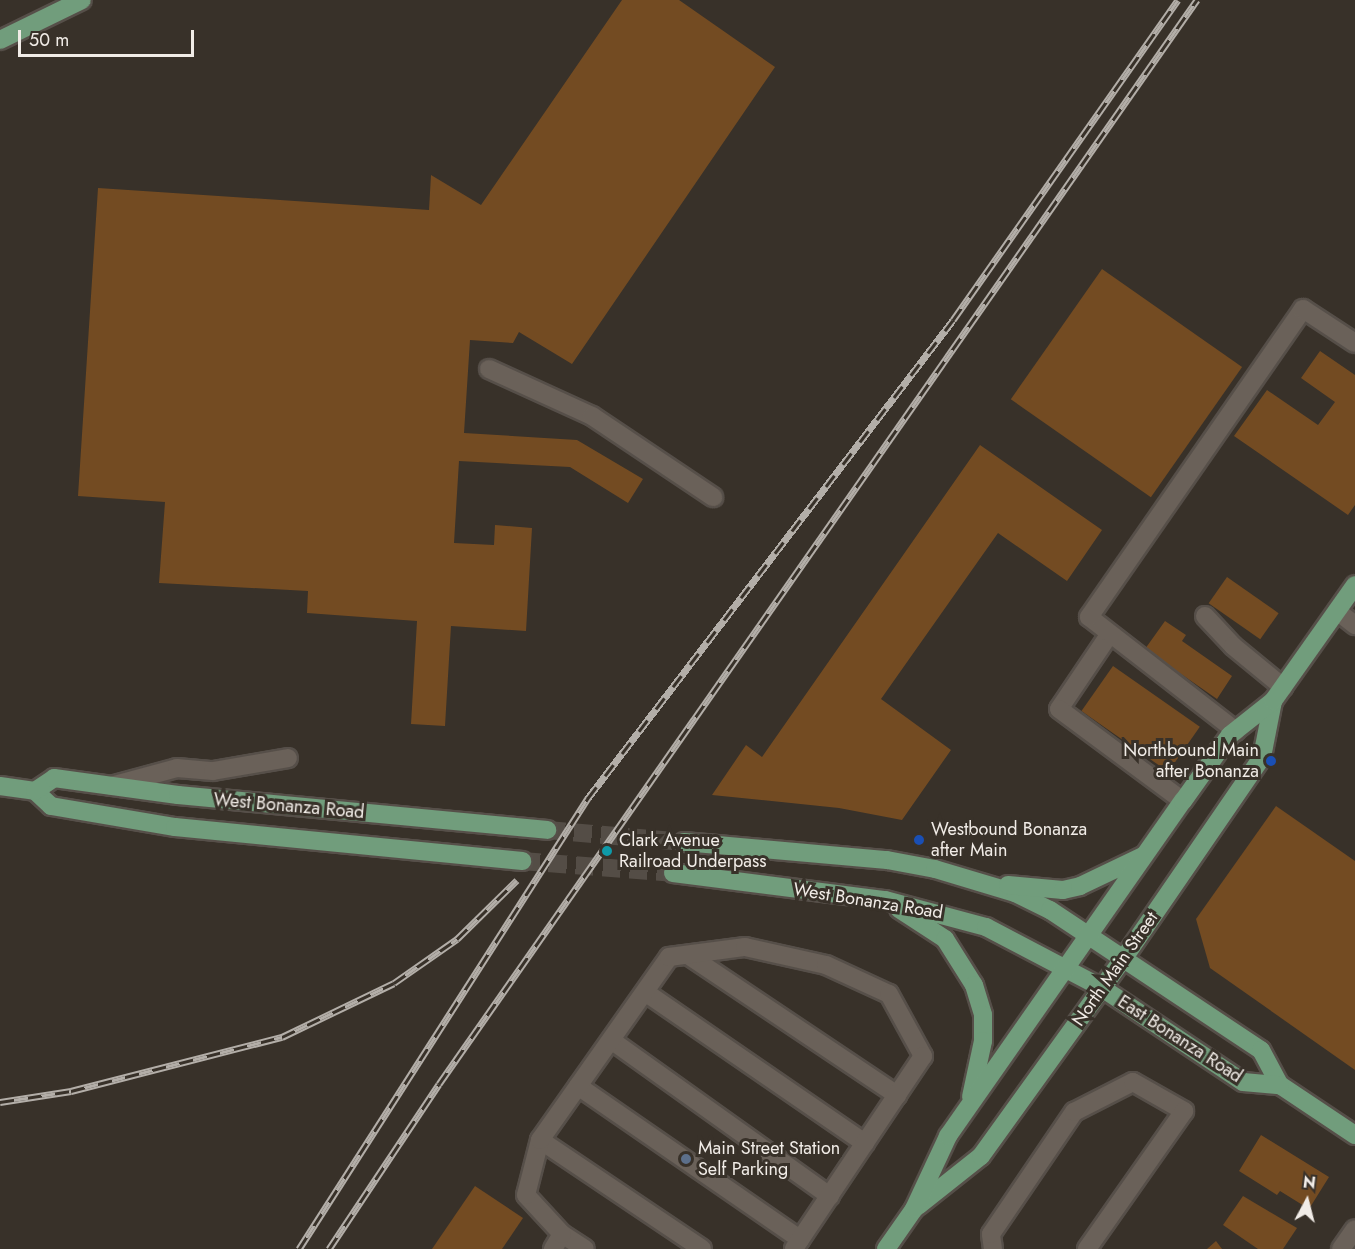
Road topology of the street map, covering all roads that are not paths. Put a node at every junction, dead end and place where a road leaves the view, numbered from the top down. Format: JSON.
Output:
{"nodes":[{"id":1,"x":82,"y":0,"type":"edge"},
{"id":2,"x":0,"y":40,"type":"edge"},
{"id":3,"x":1355,"y":343,"type":"edge"},
{"id":4,"x":489,"y":369,"type":"dead end"},
{"id":5,"x":713,"y":497,"type":"dead end"},
{"id":6,"x":1355,"y":585,"type":"edge"},
{"id":7,"x":1337,"y":611,"type":"junction"},
{"id":8,"x":1205,"y":616,"type":"dead end"},
{"id":9,"x":1355,"y":625,"type":"edge"},
{"id":10,"x":1109,"y":635,"type":"junction"},
{"id":11,"x":1278,"y":694,"type":"junction"},
{"id":12,"x":1236,"y":731,"type":"junction"},
{"id":13,"x":288,"y":758,"type":"dead end"},
{"id":14,"x":0,"y":786,"type":"edge"},
{"id":15,"x":111,"y":786,"type":"junction"},
{"id":16,"x":35,"y":791,"type":"junction"},
{"id":17,"x":1183,"y":801,"type":"junction"},
{"id":18,"x":547,"y":830,"type":"tunnel mouth"},
{"id":19,"x":684,"y":843,"type":"tunnel mouth"},
{"id":20,"x":1146,"y":854,"type":"junction"},
{"id":21,"x":522,"y":861,"type":"tunnel mouth"},
{"id":22,"x":673,"y":873,"type":"tunnel mouth"},
{"id":23,"x":991,"y":885,"type":"junction"},
{"id":24,"x":885,"y":900,"type":"junction"},
{"id":25,"x":1089,"y":935,"type":"junction"},
{"id":26,"x":1107,"y":947,"type":"joint"},
{"id":27,"x":688,"y":955,"type":"junction"},
{"id":28,"x":1124,"y":958,"type":"junction"},
{"id":29,"x":1067,"y":970,"type":"junction"},
{"id":30,"x":1084,"y":979,"type":"joint"},
{"id":31,"x":1102,"y":988,"type":"junction"},
{"id":32,"x":645,"y":992,"type":"junction"},
{"id":33,"x":611,"y":1040,"type":"junction"},
{"id":34,"x":1280,"y":1085,"type":"junction"},
{"id":35,"x":578,"y":1086,"type":"junction"},
{"id":36,"x":897,"y":1095,"type":"junction"},
{"id":37,"x":970,"y":1105,"type":"junction"},
{"id":38,"x":1355,"y":1135,"type":"edge"},
{"id":39,"x":540,"y":1140,"type":"junction"},
{"id":40,"x":865,"y":1143,"type":"junction"},
{"id":41,"x":830,"y":1196,"type":"junction"},
{"id":42,"x":914,"y":1209,"type":"junction"},
{"id":43,"x":1355,"y":1229,"type":"edge"},
{"id":44,"x":558,"y":1241,"type":"edge"},
{"id":45,"x":797,"y":1244,"type":"edge"},
{"id":46,"x":585,"y":1249,"type":"edge"},
{"id":47,"x":702,"y":1249,"type":"edge"},
{"id":48,"x":886,"y":1249,"type":"edge"},
{"id":49,"x":993,"y":1249,"type":"edge"},
{"id":50,"x":1086,"y":1249,"type":"edge"},
{"id":51,"x":1341,"y":1249,"type":"edge"}],
"edges":[{"from":1,"to":2,"type":"main road"},
{"from":3,"to":10,"type":"street"},
{"from":4,"to":5,"type":"street"},
{"from":6,"to":7,"type":"main road","name":"North Main Street"},
{"from":7,"to":9,"type":"street"},
{"from":7,"to":11,"type":"main road","name":"North Main Street"},
{"from":8,"to":11,"type":"street"},
{"from":10,"to":12,"type":"street"},
{"from":10,"to":17,"type":"street"},
{"from":11,"to":12,"type":"main road","name":"North Main Street"},
{"from":11,"to":28,"type":"main road","name":"North Main Street"},
{"from":12,"to":17,"type":"main road","name":"North Main Street"},
{"from":13,"to":15,"type":"street"},
{"from":14,"to":16,"type":"main road","name":"West Bonanza Road"},
{"from":15,"to":16,"type":"main road","name":"West Bonanza Road"},
{"from":15,"to":18,"type":"main road","name":"West Bonanza Road"},
{"from":16,"to":21,"type":"main road","name":"West Bonanza Road"},
{"from":17,"to":20,"type":"main road","name":"North Main Street"},
{"from":19,"to":23,"type":"main road","name":"West Bonanza Road"},
{"from":20,"to":23,"type":"main road"},
{"from":20,"to":25,"type":"main road","name":"North Main Street"},
{"from":22,"to":24,"type":"main road","name":"West Bonanza Road"},
{"from":23,"to":25,"type":"main road","name":"West Bonanza Road"},
{"from":24,"to":29,"type":"main road","name":"West Bonanza Road"},
{"from":24,"to":37,"type":"main road"},
{"from":25,"to":26,"type":"main road","name":"West Bonanza Road"},
{"from":25,"to":29,"type":"main road","name":"North Main Street"},
{"from":26,"to":28,"type":"main road","name":"East Bonanza Road"},
{"from":27,"to":32,"type":"street"},
{"from":27,"to":36,"type":"street"},
{"from":27,"to":36,"type":"street"},
{"from":28,"to":31,"type":"main road","name":"North Main Street"},
{"from":28,"to":34,"type":"main road","name":"East Bonanza Road"},
{"from":29,"to":30,"type":"main road","name":"West Bonanza Road"},
{"from":29,"to":37,"type":"main road","name":"North Main Street"},
{"from":30,"to":31,"type":"main road","name":"East Bonanza Road"},
{"from":31,"to":34,"type":"main road","name":"East Bonanza Road"},
{"from":31,"to":42,"type":"main road","name":"North Main Street"},
{"from":32,"to":33,"type":"street"},
{"from":32,"to":40,"type":"street"},
{"from":33,"to":35,"type":"street"},
{"from":33,"to":41,"type":"street"},
{"from":34,"to":38,"type":"main road","name":"East Bonanza Road"},
{"from":35,"to":39,"type":"street"},
{"from":35,"to":45,"type":"street"},
{"from":36,"to":40,"type":"street"},
{"from":37,"to":42,"type":"main road","name":"North Main Street"},
{"from":39,"to":44,"type":"street"},
{"from":39,"to":47,"type":"street"},
{"from":40,"to":41,"type":"street"},
{"from":41,"to":45,"type":"street"},
{"from":42,"to":48,"type":"main road","name":"North Main Street"},
{"from":43,"to":51,"type":"street"},
{"from":44,"to":46,"type":"street"},
{"from":49,"to":50,"type":"street"}]}
